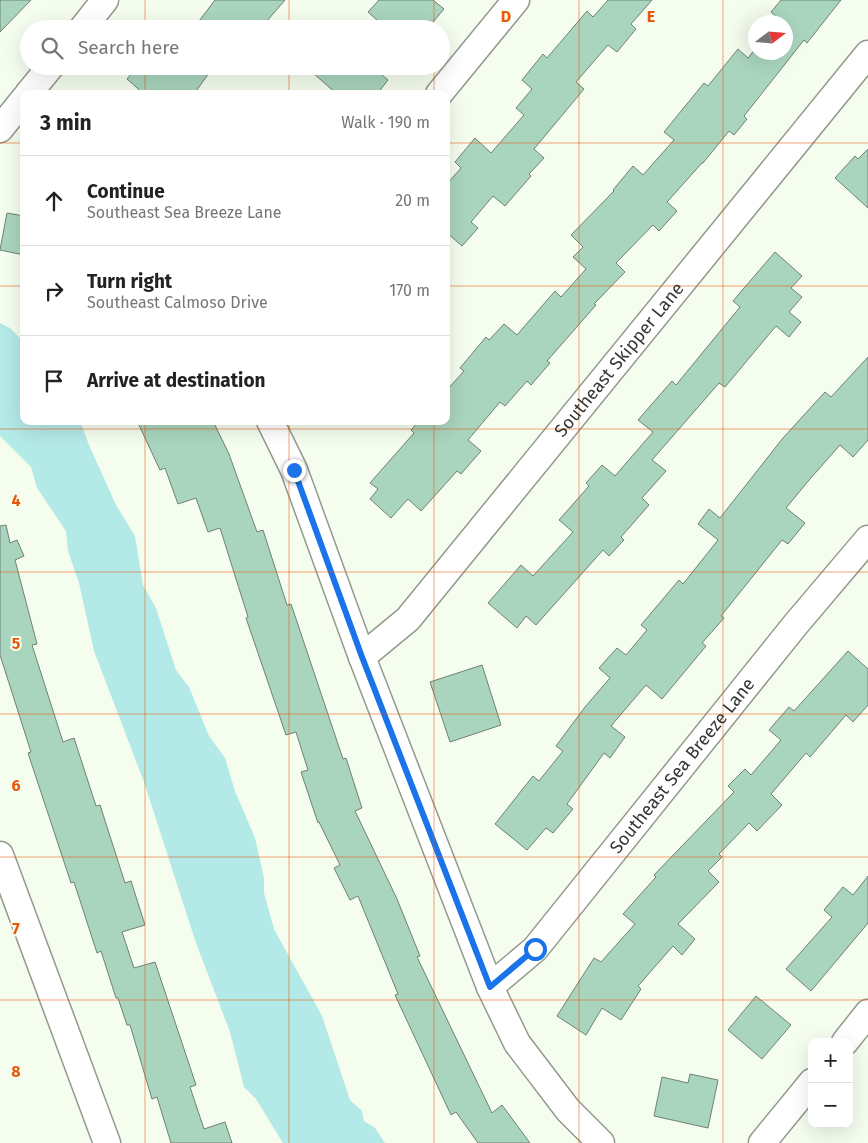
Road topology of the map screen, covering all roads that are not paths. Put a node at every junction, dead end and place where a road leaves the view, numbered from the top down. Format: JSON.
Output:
{"nodes":[{"id":1,"x":105,"y":0,"type":"edge"},
{"id":2,"x":516,"y":0,"type":"edge"},
{"id":3,"x":89,"y":20,"type":"edge"},
{"id":4,"x":868,"y":54,"type":"edge"},
{"id":5,"x":44,"y":75,"type":"edge"},
{"id":6,"x":31,"y":90,"type":"edge"},
{"id":7,"x":442,"y":90,"type":"edge"},
{"id":8,"x":272,"y":425,"type":"edge"},
{"id":9,"x":868,"y":539,"type":"edge"},
{"id":10,"x":362,"y":657,"type":"junction"},
{"id":11,"x":0,"y":855,"type":"edge"},
{"id":12,"x":490,"y":987,"type":"junction"},
{"id":13,"x":868,"y":1013,"type":"edge"},
{"id":14,"x":848,"y":1038,"type":"edge"},
{"id":15,"x":811,"y":1083,"type":"edge"},
{"id":16,"x":107,"y":1143,"type":"edge"},
{"id":17,"x":601,"y":1143,"type":"edge"},
{"id":18,"x":762,"y":1143,"type":"edge"}],
"edges":[{"from":1,"to":3,"type":"street"},
{"from":2,"to":7,"type":"street"},
{"from":4,"to":10,"type":"street","name":"Southeast Skipper Lane"},
{"from":5,"to":6,"type":"street"},
{"from":8,"to":10,"type":"street"},
{"from":9,"to":12,"type":"street","name":"Southeast Sea Breeze Lane"},
{"from":10,"to":12,"type":"street"},
{"from":11,"to":16,"type":"street"},
{"from":12,"to":17,"type":"street"},
{"from":13,"to":14,"type":"street"},
{"from":15,"to":18,"type":"street"}]}
